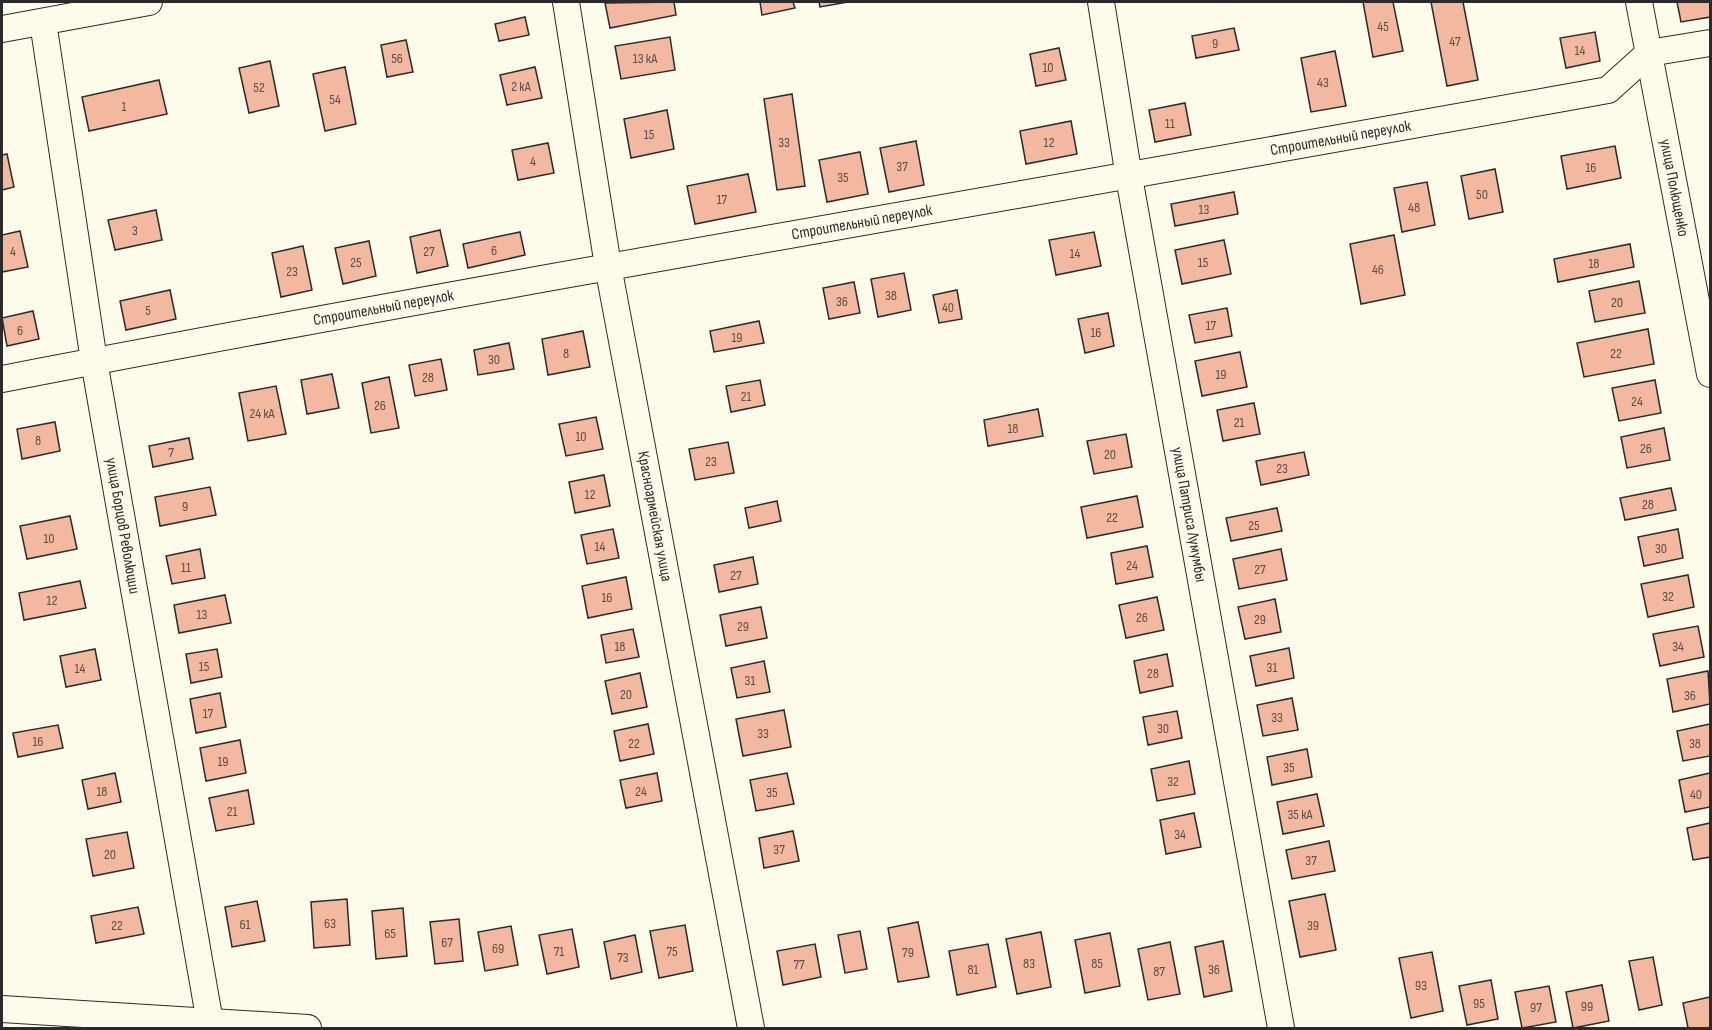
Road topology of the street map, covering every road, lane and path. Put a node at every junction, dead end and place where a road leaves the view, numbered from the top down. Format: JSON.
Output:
{"nodes":[{"id":1,"x":149,"y":2,"type":"edge"},
{"id":2,"x":566,"y":2,"type":"edge"},
{"id":3,"x":1101,"y":2,"type":"edge"},
{"id":4,"x":1639,"y":2,"type":"edge"},
{"id":5,"x":43,"y":22,"type":"junction"},
{"id":6,"x":2,"y":28,"type":"edge"},
{"id":7,"x":1710,"y":43,"type":"edge"},
{"id":8,"x":1649,"y":53,"type":"junction"},
{"id":9,"x":1129,"y":177,"type":"junction"},
{"id":10,"x":608,"y":266,"type":"junction"},
{"id":11,"x":94,"y":361,"type":"junction"},
{"id":12,"x":1710,"y":374,"type":"edge"},
{"id":13,"x":2,"y":378,"type":"edge"},
{"id":14,"x":2,"y":1009,"type":"edge"},
{"id":15,"x":211,"y":1025,"type":"edge"},
{"id":16,"x":309,"y":1029,"type":"edge"},
{"id":17,"x":751,"y":1029,"type":"edge"},
{"id":18,"x":1281,"y":1029,"type":"edge"}],
"edges":[{"from":1,"to":5,"type":"street"},
{"from":2,"to":10,"type":"street","name":"Красноармейская улица"},
{"from":3,"to":9,"type":"street","name":"улица Патриса Лумумбы"},
{"from":4,"to":8,"type":"street","name":"улица Полющенко"},
{"from":5,"to":6,"type":"street"},
{"from":5,"to":11,"type":"street","name":"улица Борцов Революции"},
{"from":7,"to":8,"type":"street"},
{"from":8,"to":9,"type":"street","name":"Строительный переулок"},
{"from":8,"to":12,"type":"street","name":"улица Полющенко"},
{"from":9,"to":10,"type":"street","name":"Строительный переулок"},
{"from":9,"to":18,"type":"street","name":"улица Патриса Лумумбы"},
{"from":10,"to":11,"type":"street","name":"Строительный переулок"},
{"from":10,"to":17,"type":"street","name":"Красноармейская улица"},
{"from":11,"to":13,"type":"street","name":"Строительный переулок"},
{"from":11,"to":15,"type":"street","name":"улица Борцов Революции"},
{"from":14,"to":15,"type":"street"},
{"from":15,"to":16,"type":"street"}]}
